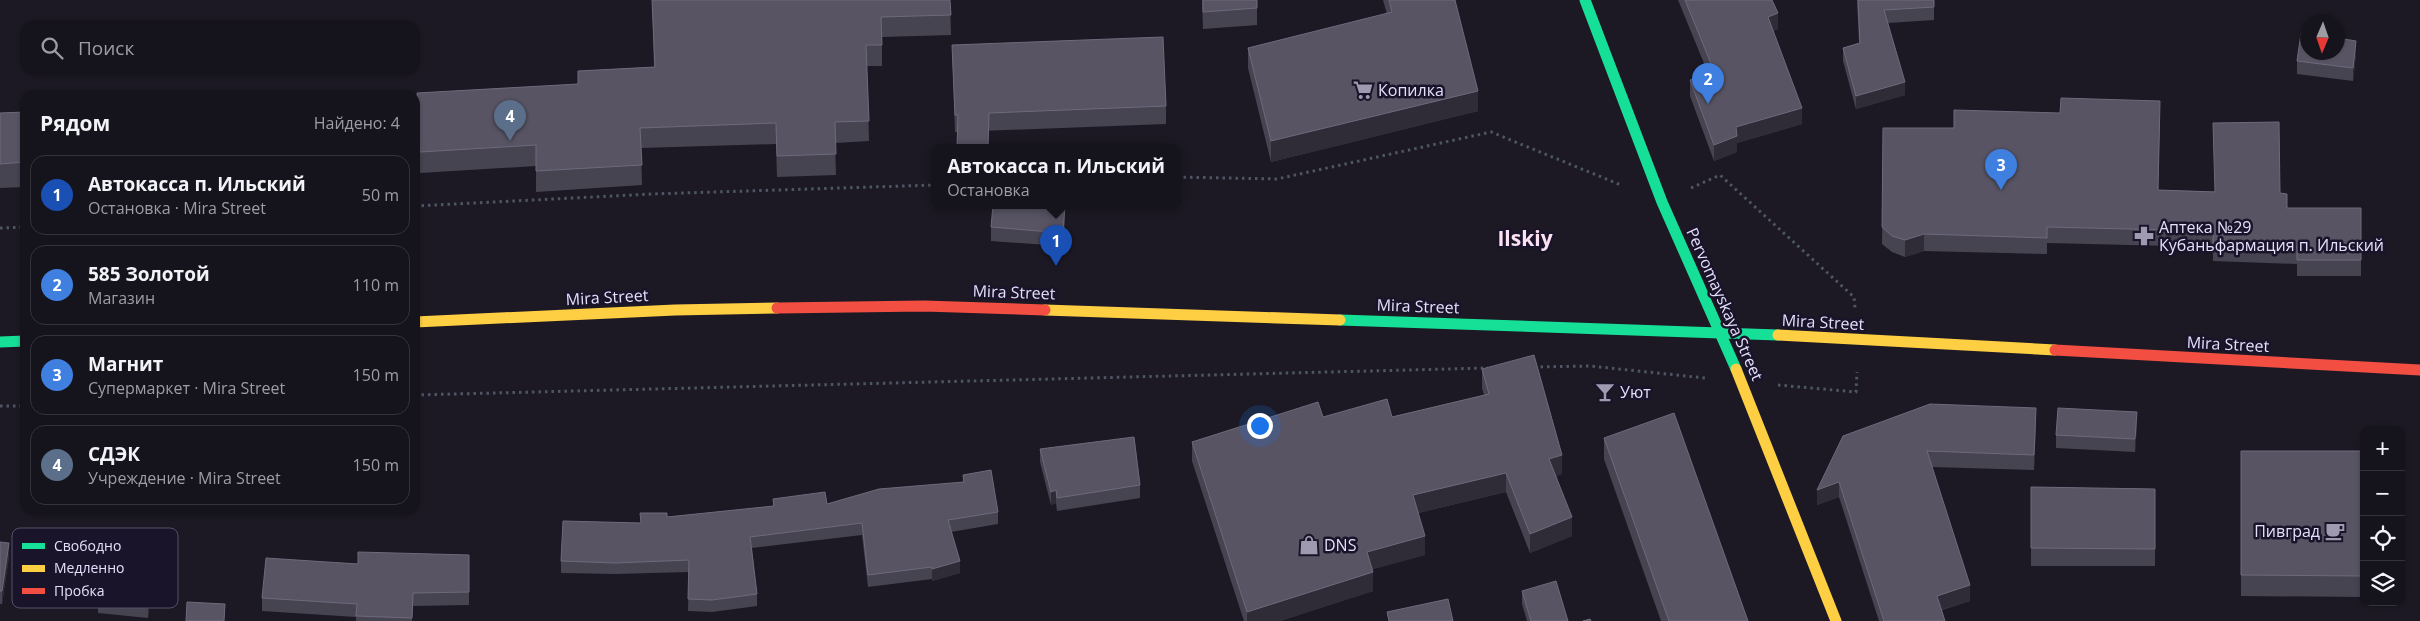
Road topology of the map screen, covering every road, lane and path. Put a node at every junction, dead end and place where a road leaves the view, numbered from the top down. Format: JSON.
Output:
{"nodes":[{"id":1,"x":1585,"y":0,"type":"edge"},
{"id":2,"x":931,"y":185,"type":"edge"},
{"id":3,"x":420,"y":206,"type":"edge"},
{"id":4,"x":20,"y":227,"type":"edge"},
{"id":5,"x":0,"y":228,"type":"edge"},
{"id":6,"x":420,"y":322,"type":"edge"},
{"id":7,"x":1718,"y":332,"type":"junction"},
{"id":8,"x":20,"y":340,"type":"edge"},
{"id":9,"x":0,"y":342,"type":"edge"},
{"id":10,"x":2420,"y":370,"type":"edge"},
{"id":11,"x":0,"y":406,"type":"edge"},
{"id":12,"x":20,"y":406,"type":"edge"},
{"id":13,"x":1836,"y":621,"type":"edge"}],
"edges":[{"from":1,"to":7,"type":"main road","name":"Pervomayskaya Street"},
{"from":2,"to":3,"type":"path"},
{"from":4,"to":5,"type":"path"},
{"from":6,"to":7,"type":"main road","name":"Mira Street"},
{"from":7,"to":10,"type":"main road","name":"Mira Street"},
{"from":7,"to":13,"type":"main road","name":"Pervomayskaya Street"},
{"from":8,"to":9,"type":"main road"},
{"from":11,"to":12,"type":"path"}]}
